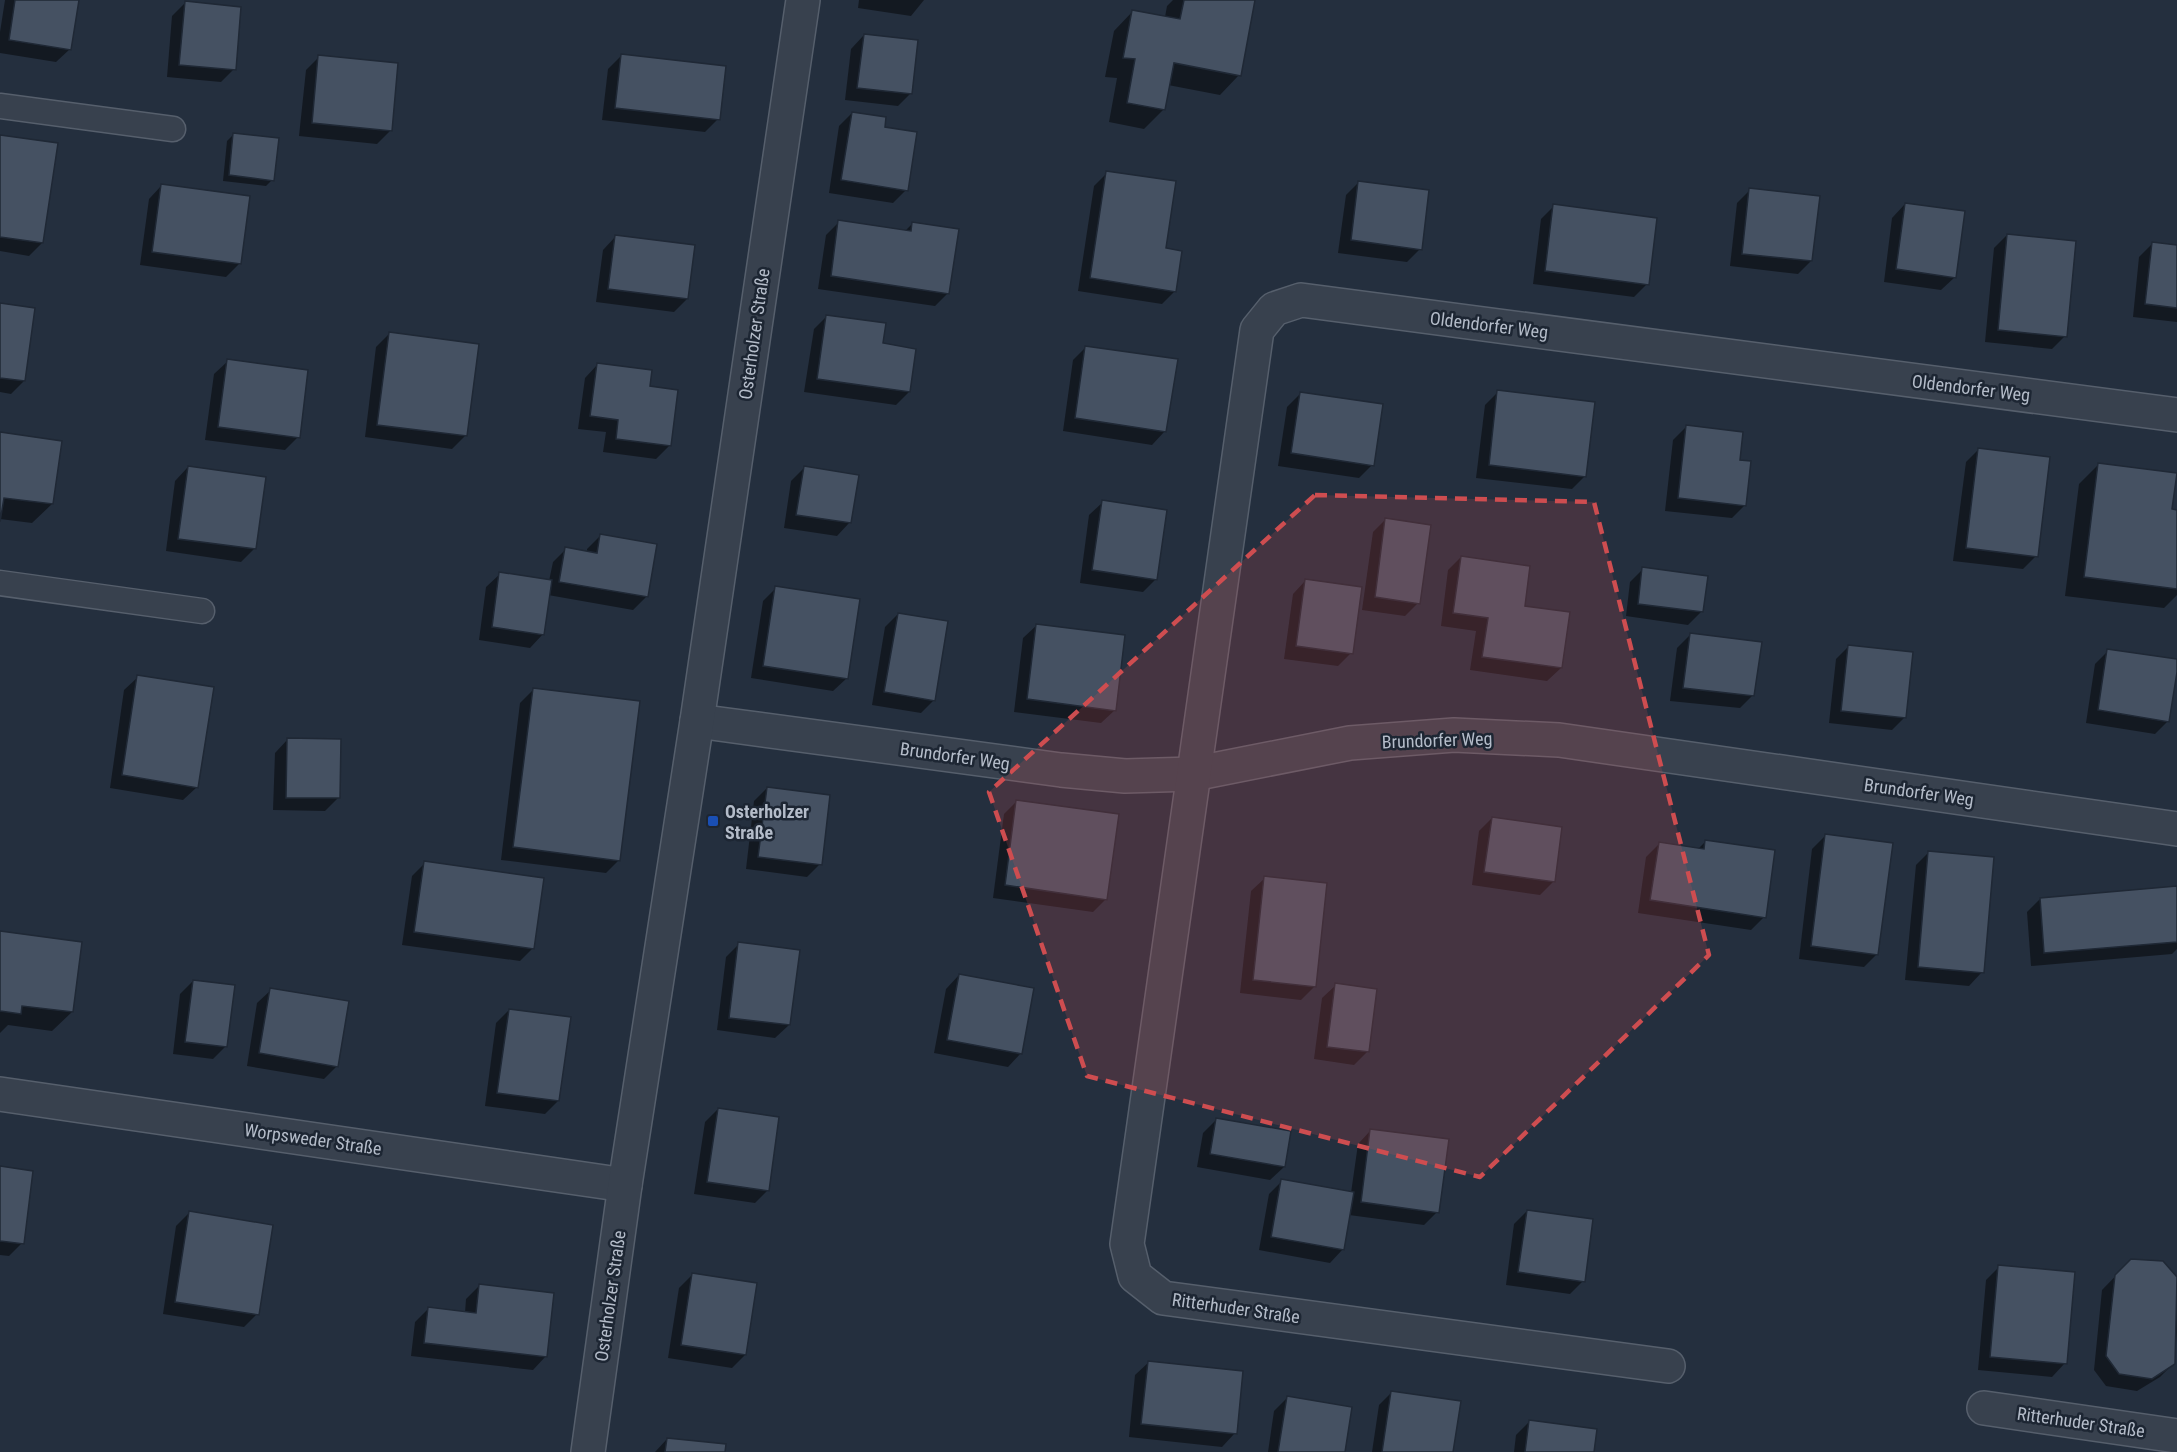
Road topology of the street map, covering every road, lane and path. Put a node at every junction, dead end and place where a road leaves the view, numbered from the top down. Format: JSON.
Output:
{"nodes":[{"id":1,"x":803,"y":0,"type":"edge"},
{"id":2,"x":0,"y":106,"type":"edge"},
{"id":3,"x":173,"y":129,"type":"dead end"},
{"id":4,"x":2177,"y":415,"type":"edge"},
{"id":5,"x":0,"y":583,"type":"edge"},
{"id":6,"x":202,"y":611,"type":"dead end"},
{"id":7,"x":697,"y":721,"type":"junction"},
{"id":8,"x":1193,"y":774,"type":"junction"},
{"id":9,"x":2177,"y":829,"type":"edge"},
{"id":10,"x":0,"y":1094,"type":"edge"},
{"id":11,"x":626,"y":1185,"type":"junction"},
{"id":12,"x":1668,"y":1366,"type":"dead end"},
{"id":13,"x":1984,"y":1408,"type":"dead end"},
{"id":14,"x":2177,"y":1436,"type":"edge"},
{"id":15,"x":588,"y":1452,"type":"edge"}],
"edges":[{"from":1,"to":7,"type":"street","name":"Osterholzer Straße"},
{"from":2,"to":3,"type":"lane"},
{"from":4,"to":8,"type":"street","name":"Oldendorfer Weg"},
{"from":5,"to":6,"type":"lane"},
{"from":7,"to":8,"type":"street","name":"Brundorfer Weg"},
{"from":7,"to":11,"type":"street","name":"Osterholzer Straße"},
{"from":8,"to":9,"type":"street","name":"Brundorfer Weg"},
{"from":8,"to":12,"type":"street","name":"Ritterhuder Straße"},
{"from":10,"to":11,"type":"street","name":"Worpsweder Straße"},
{"from":11,"to":15,"type":"street","name":"Osterholzer Straße"},
{"from":13,"to":14,"type":"street","name":"Ritterhuder Straße"}]}
